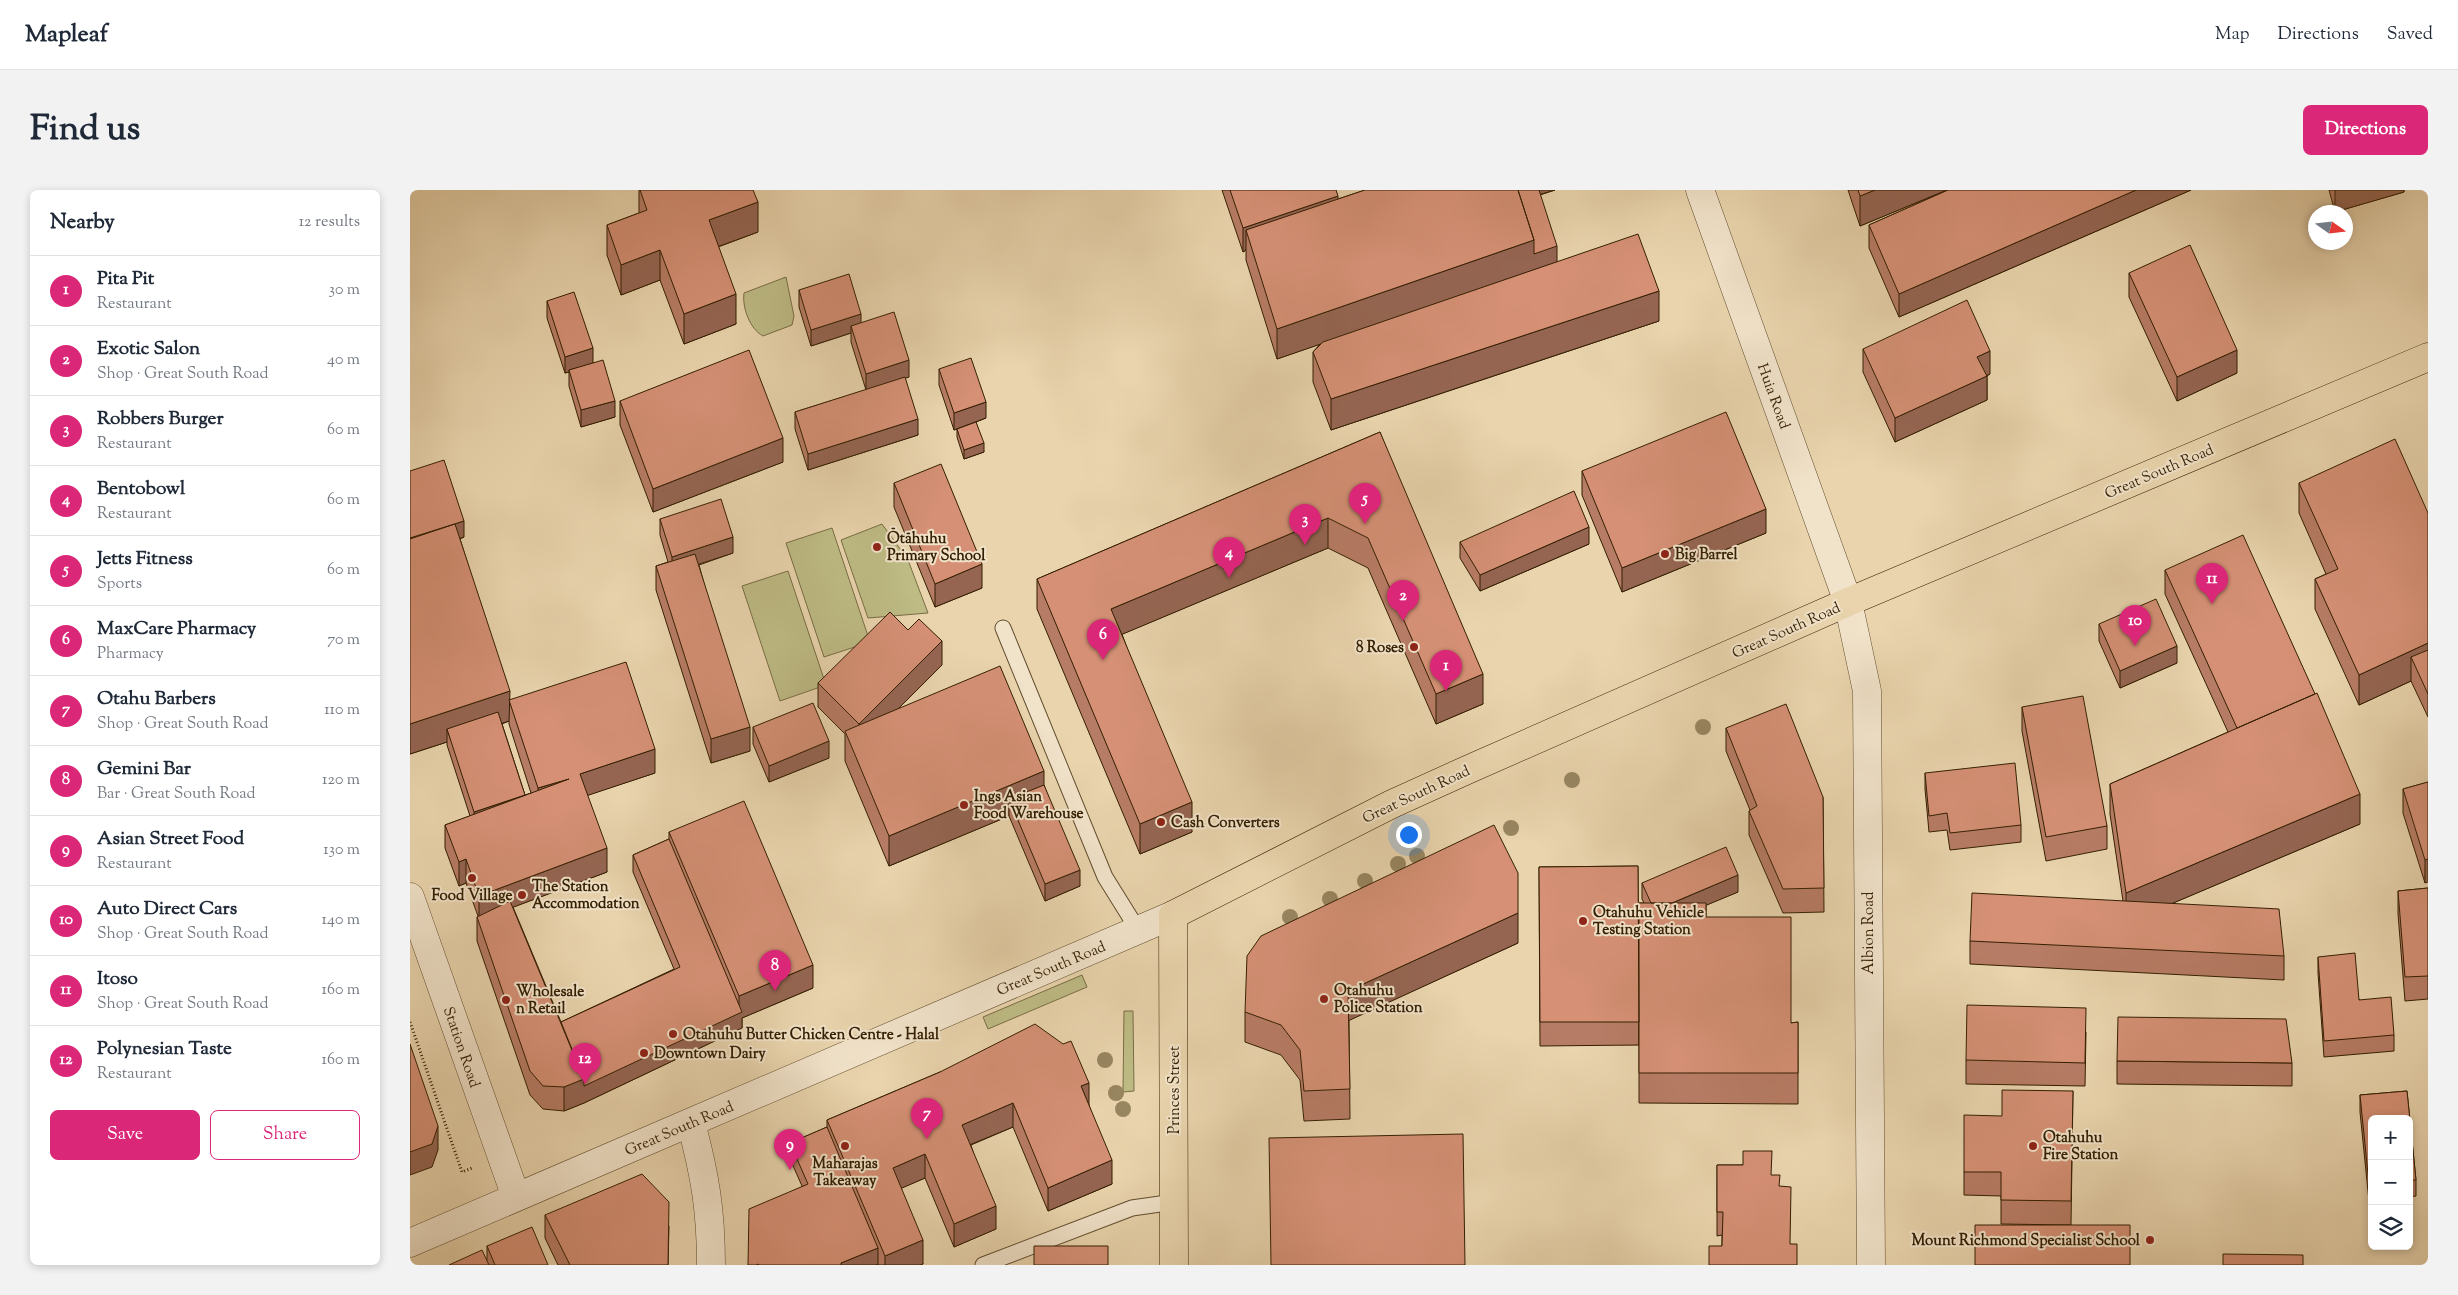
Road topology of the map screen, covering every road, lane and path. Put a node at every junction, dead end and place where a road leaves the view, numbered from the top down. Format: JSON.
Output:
{"nodes":[{"id":1,"x":1700,"y":190,"type":"edge"},
{"id":2,"x":2428,"y":357,"type":"edge"},
{"id":3,"x":1848,"y":602,"type":"junction"},
{"id":4,"x":1002,"y":628,"type":"dead end"},
{"id":5,"x":410,"y":897,"type":"edge"},
{"id":6,"x":1174,"y":914,"type":"junction"},
{"id":7,"x":1138,"y":930,"type":"junction"},
{"id":8,"x":410,"y":1022,"type":"edge"},
{"id":9,"x":691,"y":1123,"type":"junction"},
{"id":10,"x":462,"y":1172,"type":"dead end"},
{"id":11,"x":516,"y":1198,"type":"junction"},
{"id":12,"x":1174,"y":1202,"type":"junction"},
{"id":13,"x":410,"y":1243,"type":"edge"},
{"id":14,"x":711,"y":1265,"type":"edge"},
{"id":15,"x":983,"y":1265,"type":"edge"},
{"id":16,"x":1174,"y":1265,"type":"edge"},
{"id":17,"x":1871,"y":1265,"type":"edge"}],
"edges":[{"from":1,"to":3,"type":"street","name":"Huia Road"},
{"from":2,"to":3,"type":"main road","name":"Great South Road"},
{"from":3,"to":6,"type":"main road","name":"Great South Road"},
{"from":3,"to":17,"type":"street","name":"Albion Road"},
{"from":4,"to":7,"type":"lane"},
{"from":5,"to":11,"type":"street","name":"Station Road"},
{"from":6,"to":7,"type":"street","name":"Great South Road"},
{"from":6,"to":12,"type":"main road","name":"Princes Street"},
{"from":7,"to":9,"type":"street","name":"Great South Road"},
{"from":8,"to":10,"type":"path"},
{"from":9,"to":11,"type":"street","name":"Great South Road"},
{"from":9,"to":14,"type":"street"},
{"from":11,"to":13,"type":"street","name":"Great South Road"},
{"from":12,"to":15,"type":"lane"},
{"from":12,"to":16,"type":"main road","name":"Princes Street"}]}
